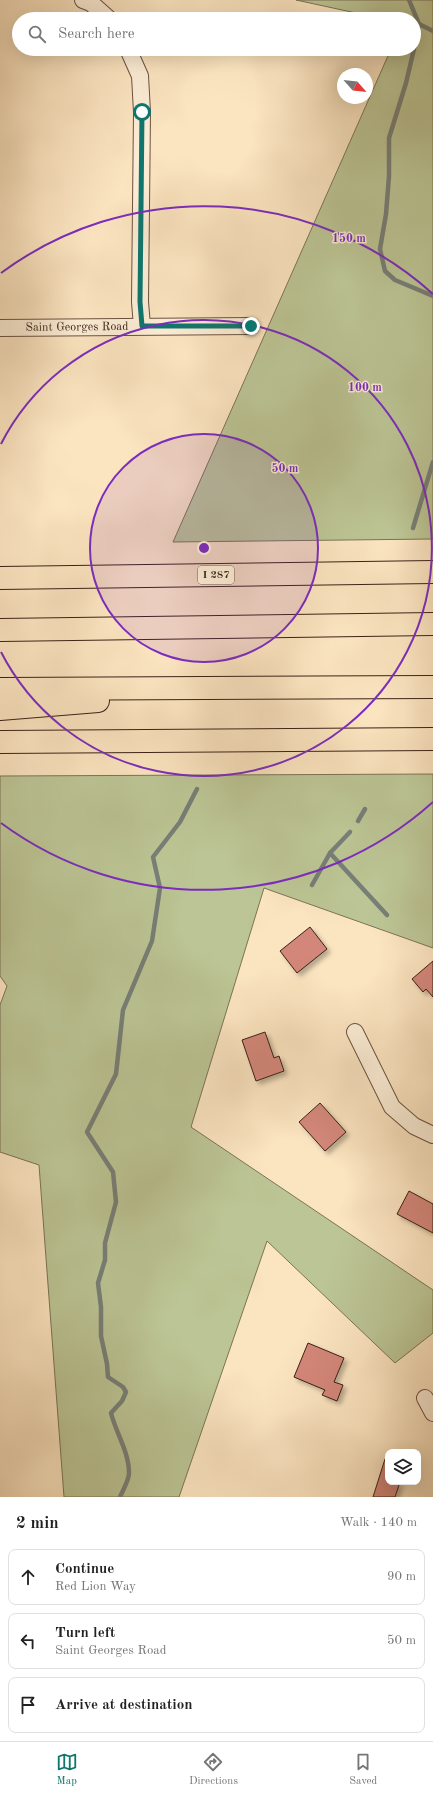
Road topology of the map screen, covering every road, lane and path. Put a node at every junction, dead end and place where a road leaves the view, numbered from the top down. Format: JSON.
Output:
{"nodes":[{"id":1,"x":82,"y":0,"type":"edge"},
{"id":2,"x":101,"y":12,"type":"edge"},
{"id":3,"x":131,"y":56,"type":"edge"},
{"id":4,"x":142,"y":326,"type":"junction"},
{"id":5,"x":251,"y":326,"type":"dead end"},
{"id":6,"x":0,"y":328,"type":"edge"},
{"id":7,"x":433,"y":572,"type":"edge"},
{"id":8,"x":0,"y":578,"type":"edge"},
{"id":9,"x":433,"y":624,"type":"edge"},
{"id":10,"x":0,"y":630,"type":"edge"},
{"id":11,"x":433,"y":686,"type":"edge"},
{"id":12,"x":231,"y":688,"type":"junction"},
{"id":13,"x":0,"y":689,"type":"edge"},
{"id":14,"x":0,"y":709,"type":"edge"},
{"id":15,"x":433,"y":739,"type":"edge"},
{"id":16,"x":0,"y":742,"type":"edge"},
{"id":17,"x":355,"y":1032,"type":"dead end"},
{"id":18,"x":433,"y":1135,"type":"edge"},
{"id":19,"x":425,"y":1398,"type":"dead end"},
{"id":20,"x":433,"y":1413,"type":"edge"}],
"edges":[{"from":1,"to":2,"type":"street"},
{"from":3,"to":4,"type":"street"},
{"from":4,"to":5,"type":"street","name":"Saint Georges Road"},
{"from":4,"to":6,"type":"street","name":"Saint Georges Road"},
{"from":7,"to":8,"type":"highway","number":"I 287"},
{"from":9,"to":10,"type":"highway"},
{"from":11,"to":12,"type":"highway"},
{"from":12,"to":13,"type":"highway"},
{"from":12,"to":14,"type":"highway"},
{"from":15,"to":16,"type":"highway"},
{"from":17,"to":18,"type":"street"},
{"from":19,"to":20,"type":"street"}]}
